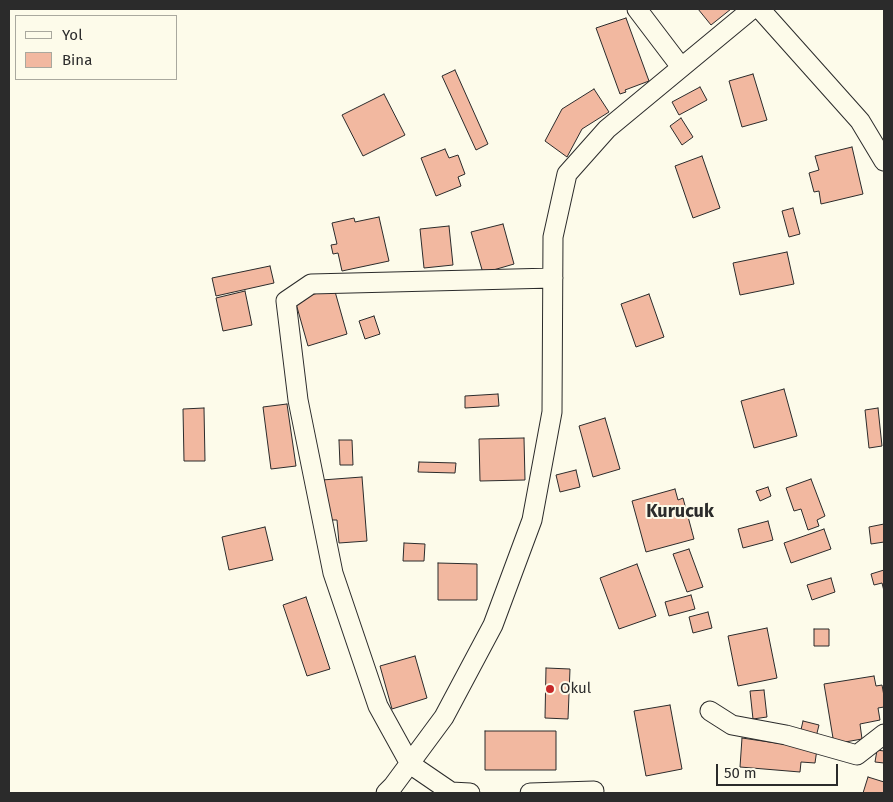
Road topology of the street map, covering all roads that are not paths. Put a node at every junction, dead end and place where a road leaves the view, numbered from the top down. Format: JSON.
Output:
{"nodes":[{"id":1,"x":638,"y":9,"type":"edge"},
{"id":2,"x":752,"y":9,"type":"edge"},
{"id":3,"x":760,"y":9,"type":"edge"},
{"id":4,"x":682,"y":67,"type":"junction"},
{"id":5,"x":884,"y":161,"type":"edge"},
{"id":6,"x":553,"y":278,"type":"junction"},
{"id":7,"x":710,"y":711,"type":"dead end"},
{"id":8,"x":884,"y":734,"type":"edge"},
{"id":9,"x":410,"y":764,"type":"junction"},
{"id":10,"x":594,"y":791,"type":"dead end"},
{"id":11,"x":386,"y":793,"type":"edge"},
{"id":12,"x":470,"y":793,"type":"edge"},
{"id":13,"x":530,"y":793,"type":"edge"}],
"edges":[{"from":1,"to":4,"type":"street"},
{"from":2,"to":4,"type":"street"},
{"from":3,"to":5,"type":"street"},
{"from":4,"to":6,"type":"street"},
{"from":6,"to":9,"type":"street"},
{"from":6,"to":9,"type":"street"},
{"from":7,"to":8,"type":"street"},
{"from":9,"to":11,"type":"street"},
{"from":9,"to":12,"type":"street"},
{"from":10,"to":13,"type":"street"}]}
